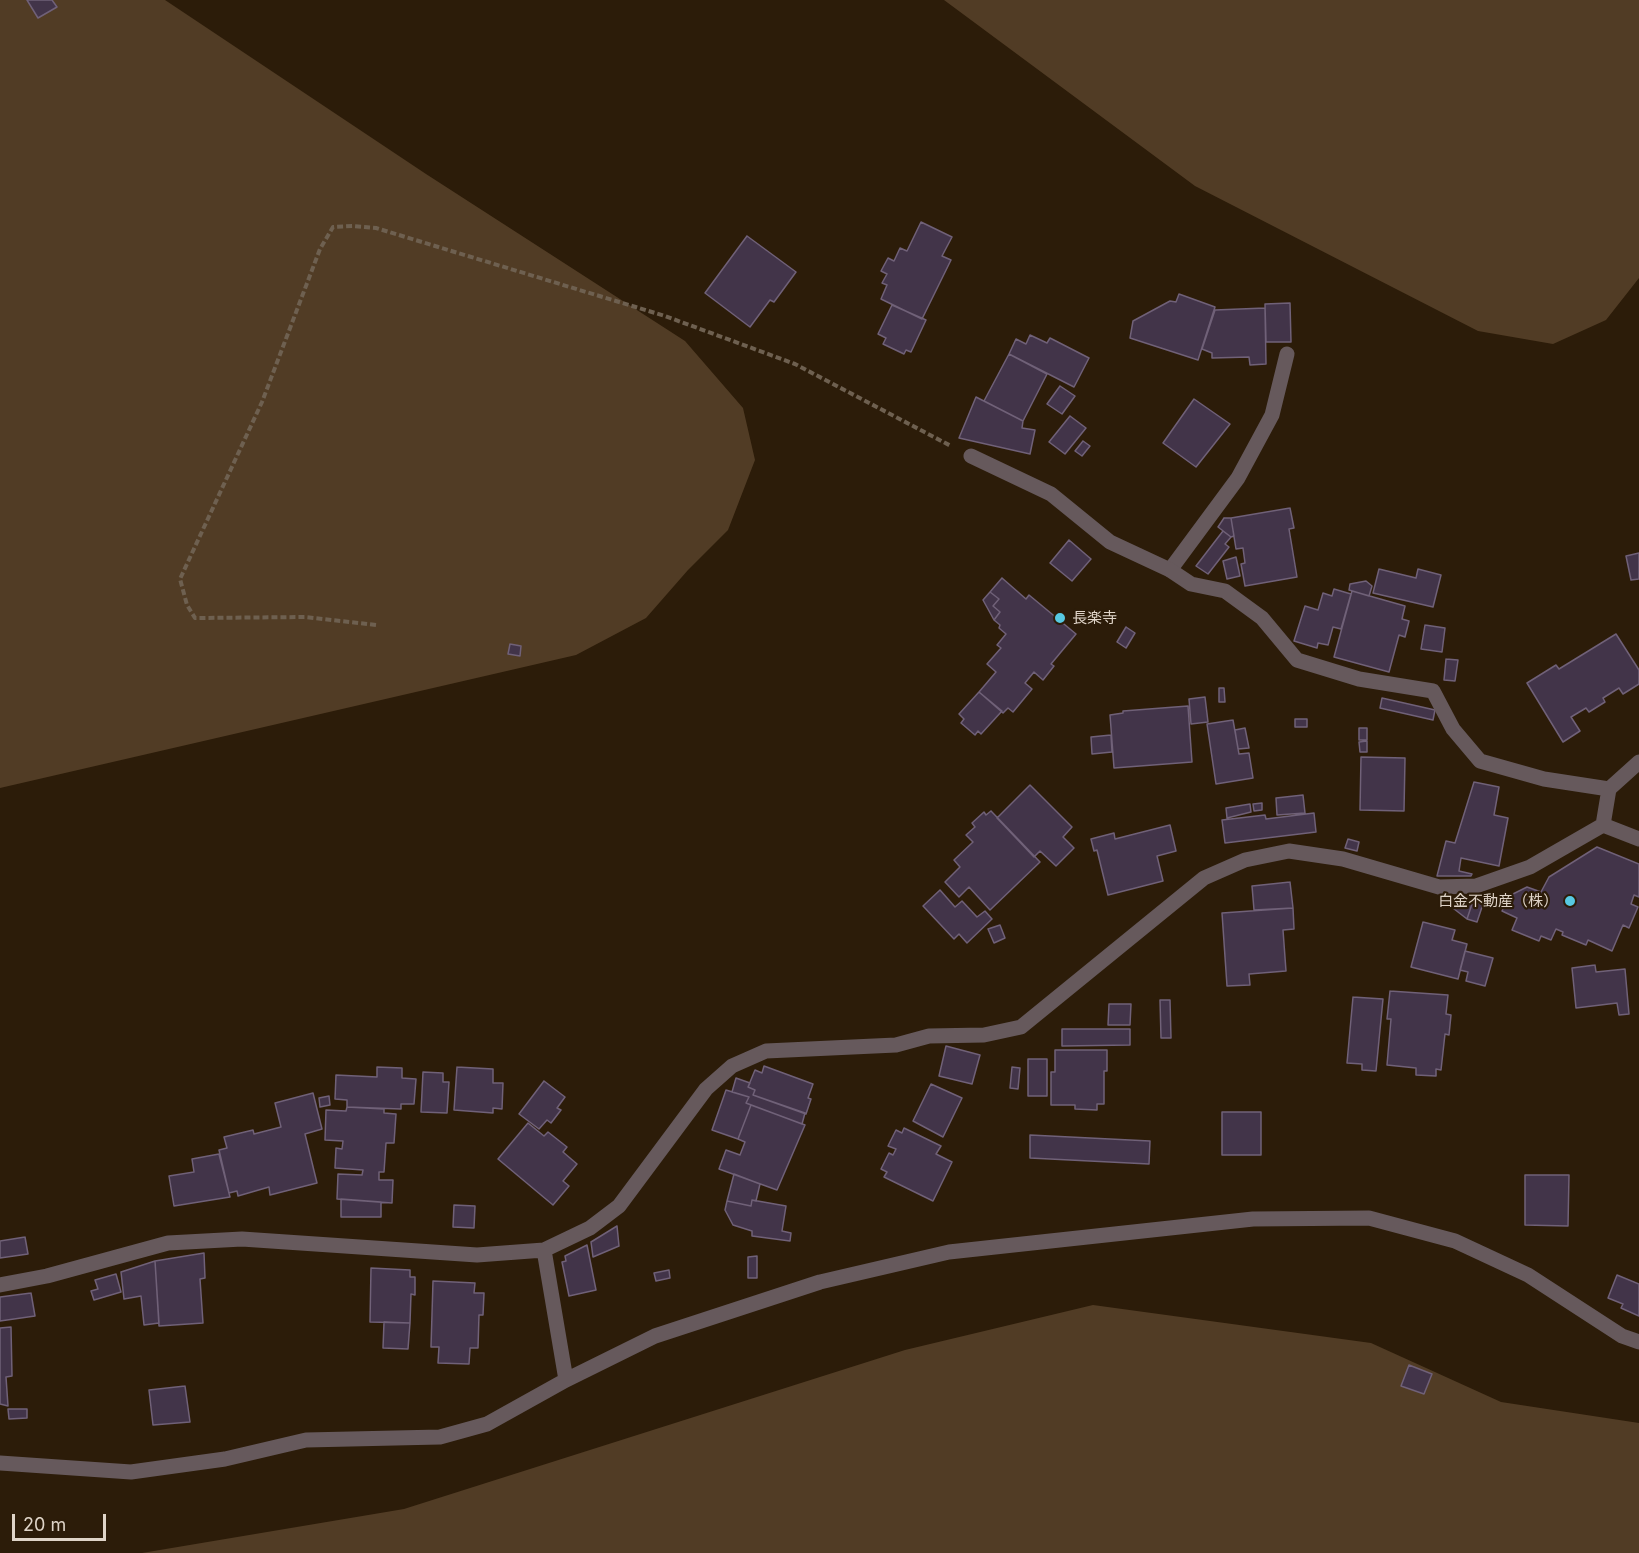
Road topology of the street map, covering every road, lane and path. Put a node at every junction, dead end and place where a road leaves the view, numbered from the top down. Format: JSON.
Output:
{"nodes":[{"id":1,"x":1287,"y":354,"type":"dead end"},
{"id":2,"x":971,"y":456,"type":"joint"},
{"id":3,"x":1170,"y":570,"type":"junction"},
{"id":4,"x":376,"y":625,"type":"dead end"},
{"id":5,"x":1639,"y":762,"type":"edge"},
{"id":6,"x":1609,"y":789,"type":"junction"},
{"id":7,"x":1604,"y":825,"type":"junction"},
{"id":8,"x":1639,"y":839,"type":"edge"},
{"id":9,"x":544,"y":1250,"type":"junction"},
{"id":10,"x":0,"y":1285,"type":"edge"},
{"id":11,"x":1639,"y":1342,"type":"edge"},
{"id":12,"x":566,"y":1380,"type":"junction"},
{"id":13,"x":0,"y":1463,"type":"edge"}],
"edges":[{"from":1,"to":3,"type":"street"},
{"from":2,"to":3,"type":"street"},
{"from":2,"to":4,"type":"path"},
{"from":3,"to":6,"type":"street"},
{"from":5,"to":6,"type":"street"},
{"from":6,"to":7,"type":"street"},
{"from":7,"to":8,"type":"street"},
{"from":7,"to":9,"type":"street"},
{"from":9,"to":10,"type":"street"},
{"from":9,"to":12,"type":"street"},
{"from":11,"to":12,"type":"street"},
{"from":12,"to":13,"type":"street"}]}
